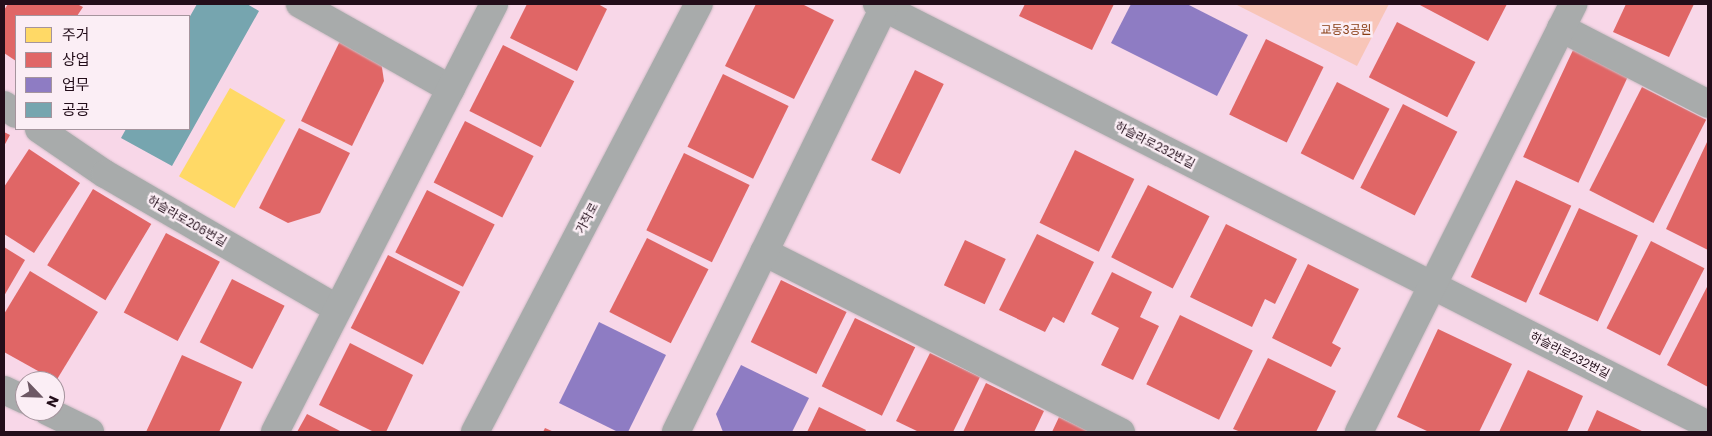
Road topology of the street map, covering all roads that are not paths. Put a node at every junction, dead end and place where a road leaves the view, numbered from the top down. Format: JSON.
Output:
{"nodes":[{"id":1,"x":300,"y":4,"type":"edge"},
{"id":2,"x":494,"y":4,"type":"edge"},
{"id":3,"x":699,"y":4,"type":"edge"},
{"id":4,"x":1573,"y":4,"type":"edge"},
{"id":5,"x":881,"y":6,"type":"edge"},
{"id":6,"x":1561,"y":28,"type":"junction"},
{"id":7,"x":451,"y":89,"type":"junction"},
{"id":8,"x":1708,"y":104,"type":"edge"},
{"id":9,"x":4,"y":105,"type":"edge"},
{"id":10,"x":15,"y":113,"type":"edge"},
{"id":11,"x":39,"y":130,"type":"edge"},
{"id":12,"x":764,"y":252,"type":"junction"},
{"id":13,"x":1432,"y":286,"type":"junction"},
{"id":14,"x":338,"y":309,"type":"junction"},
{"id":15,"x":65,"y":420,"type":"edge"},
{"id":16,"x":1708,"y":425,"type":"edge"},
{"id":17,"x":90,"y":432,"type":"edge"},
{"id":18,"x":274,"y":432,"type":"edge"},
{"id":19,"x":475,"y":432,"type":"edge"},
{"id":20,"x":676,"y":432,"type":"edge"},
{"id":21,"x":1121,"y":432,"type":"edge"},
{"id":22,"x":1359,"y":432,"type":"edge"}],
"edges":[{"from":1,"to":7,"type":"street"},
{"from":2,"to":7,"type":"street"},
{"from":3,"to":19,"type":"street","name":"가작로"},
{"from":4,"to":6,"type":"street"},
{"from":5,"to":12,"type":"street"},
{"from":5,"to":13,"type":"street","name":"하슬라로232번길"},
{"from":6,"to":8,"type":"street"},
{"from":6,"to":13,"type":"street"},
{"from":7,"to":14,"type":"street"},
{"from":9,"to":10,"type":"street"},
{"from":11,"to":14,"type":"street","name":"하슬라로206번길"},
{"from":12,"to":20,"type":"street"},
{"from":12,"to":21,"type":"street"},
{"from":13,"to":16,"type":"street","name":"하슬라로232번길"},
{"from":13,"to":22,"type":"street"},
{"from":14,"to":18,"type":"street"},
{"from":15,"to":17,"type":"street"}]}
